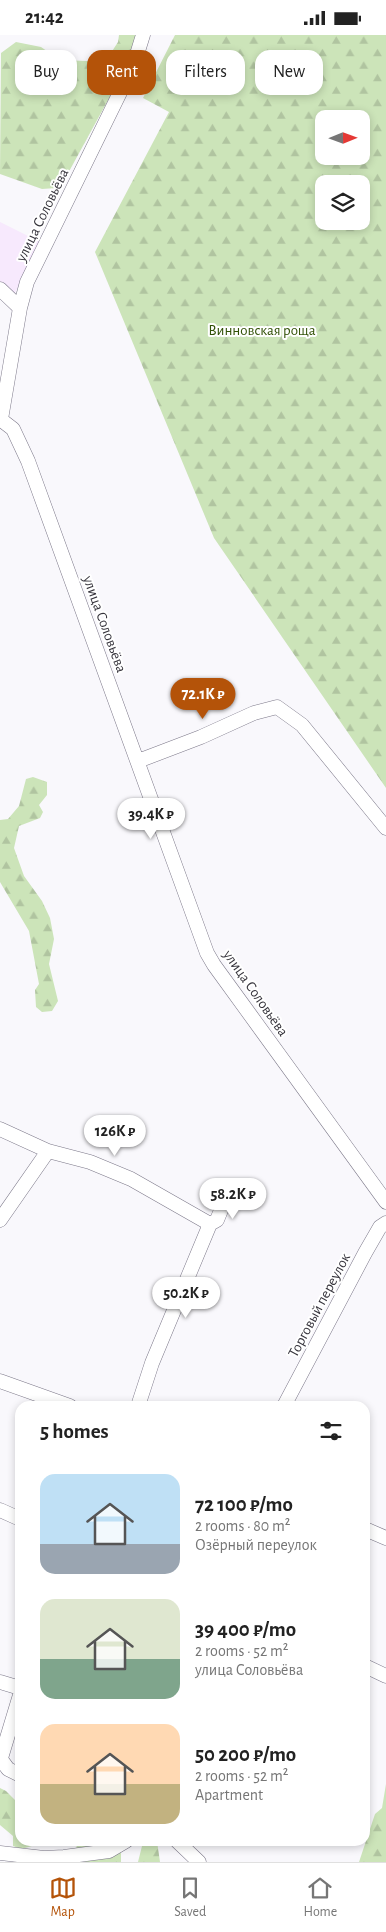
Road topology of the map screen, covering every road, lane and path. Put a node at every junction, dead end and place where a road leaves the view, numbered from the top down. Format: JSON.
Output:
{"nodes":[{"id":1,"x":144,"y":35,"type":"edge"},
{"id":2,"x":0,"y":289,"type":"edge"},
{"id":3,"x":20,"y":308,"type":"junction"},
{"id":4,"x":1,"y":419,"type":"edge"},
{"id":5,"x":138,"y":761,"type":"junction"},
{"id":6,"x":386,"y":827,"type":"edge"},
{"id":7,"x":0,"y":1129,"type":"edge"},
{"id":8,"x":48,"y":1151,"type":"junction"},
{"id":9,"x":228,"y":1193,"type":"dead end"},
{"id":10,"x":386,"y":1202,"type":"edge"},
{"id":11,"x":0,"y":1220,"type":"edge"},
{"id":12,"x":386,"y":1223,"type":"edge"},
{"id":13,"x":210,"y":1225,"type":"junction"},
{"id":14,"x":0,"y":1381,"type":"edge"},
{"id":15,"x":56,"y":1401,"type":"edge"},
{"id":16,"x":140,"y":1401,"type":"edge"},
{"id":17,"x":287,"y":1401,"type":"edge"},
{"id":18,"x":0,"y":1510,"type":"edge"},
{"id":19,"x":15,"y":1517,"type":"edge"},
{"id":20,"x":370,"y":1531,"type":"edge"},
{"id":21,"x":386,"y":1538,"type":"edge"},
{"id":22,"x":370,"y":1668,"type":"edge"},
{"id":23,"x":386,"y":1676,"type":"edge"},
{"id":24,"x":0,"y":1682,"type":"edge"},
{"id":25,"x":15,"y":1686,"type":"edge"},
{"id":26,"x":15,"y":1712,"type":"edge"},
{"id":27,"x":1,"y":1758,"type":"edge"},
{"id":28,"x":15,"y":1772,"type":"edge"},
{"id":29,"x":118,"y":1846,"type":"edge"},
{"id":30,"x":182,"y":1846,"type":"edge"},
{"id":31,"x":0,"y":1853,"type":"edge"},
{"id":32,"x":199,"y":1862,"type":"edge"}],
"edges":[{"from":1,"to":3,"type":"street","name":"улица Соловьёва"},
{"from":2,"to":3,"type":"street"},
{"from":3,"to":4,"type":"street","name":"улица Соловьёва"},
{"from":4,"to":5,"type":"street","name":"улица Соловьёва"},
{"from":5,"to":6,"type":"street"},
{"from":5,"to":10,"type":"street","name":"улица Соловьёва"},
{"from":7,"to":8,"type":"street"},
{"from":8,"to":11,"type":"street"},
{"from":8,"to":13,"type":"street"},
{"from":9,"to":13,"type":"street"},
{"from":12,"to":17,"type":"street","name":"Торговый переулок"},
{"from":13,"to":16,"type":"street"},
{"from":14,"to":15,"type":"street"},
{"from":18,"to":19,"type":"street"},
{"from":20,"to":21,"type":"street"},
{"from":22,"to":23,"type":"street"},
{"from":24,"to":25,"type":"street"},
{"from":26,"to":27,"type":"street"},
{"from":27,"to":28,"type":"street"},
{"from":29,"to":31,"type":"street"},
{"from":30,"to":32,"type":"street"}]}
